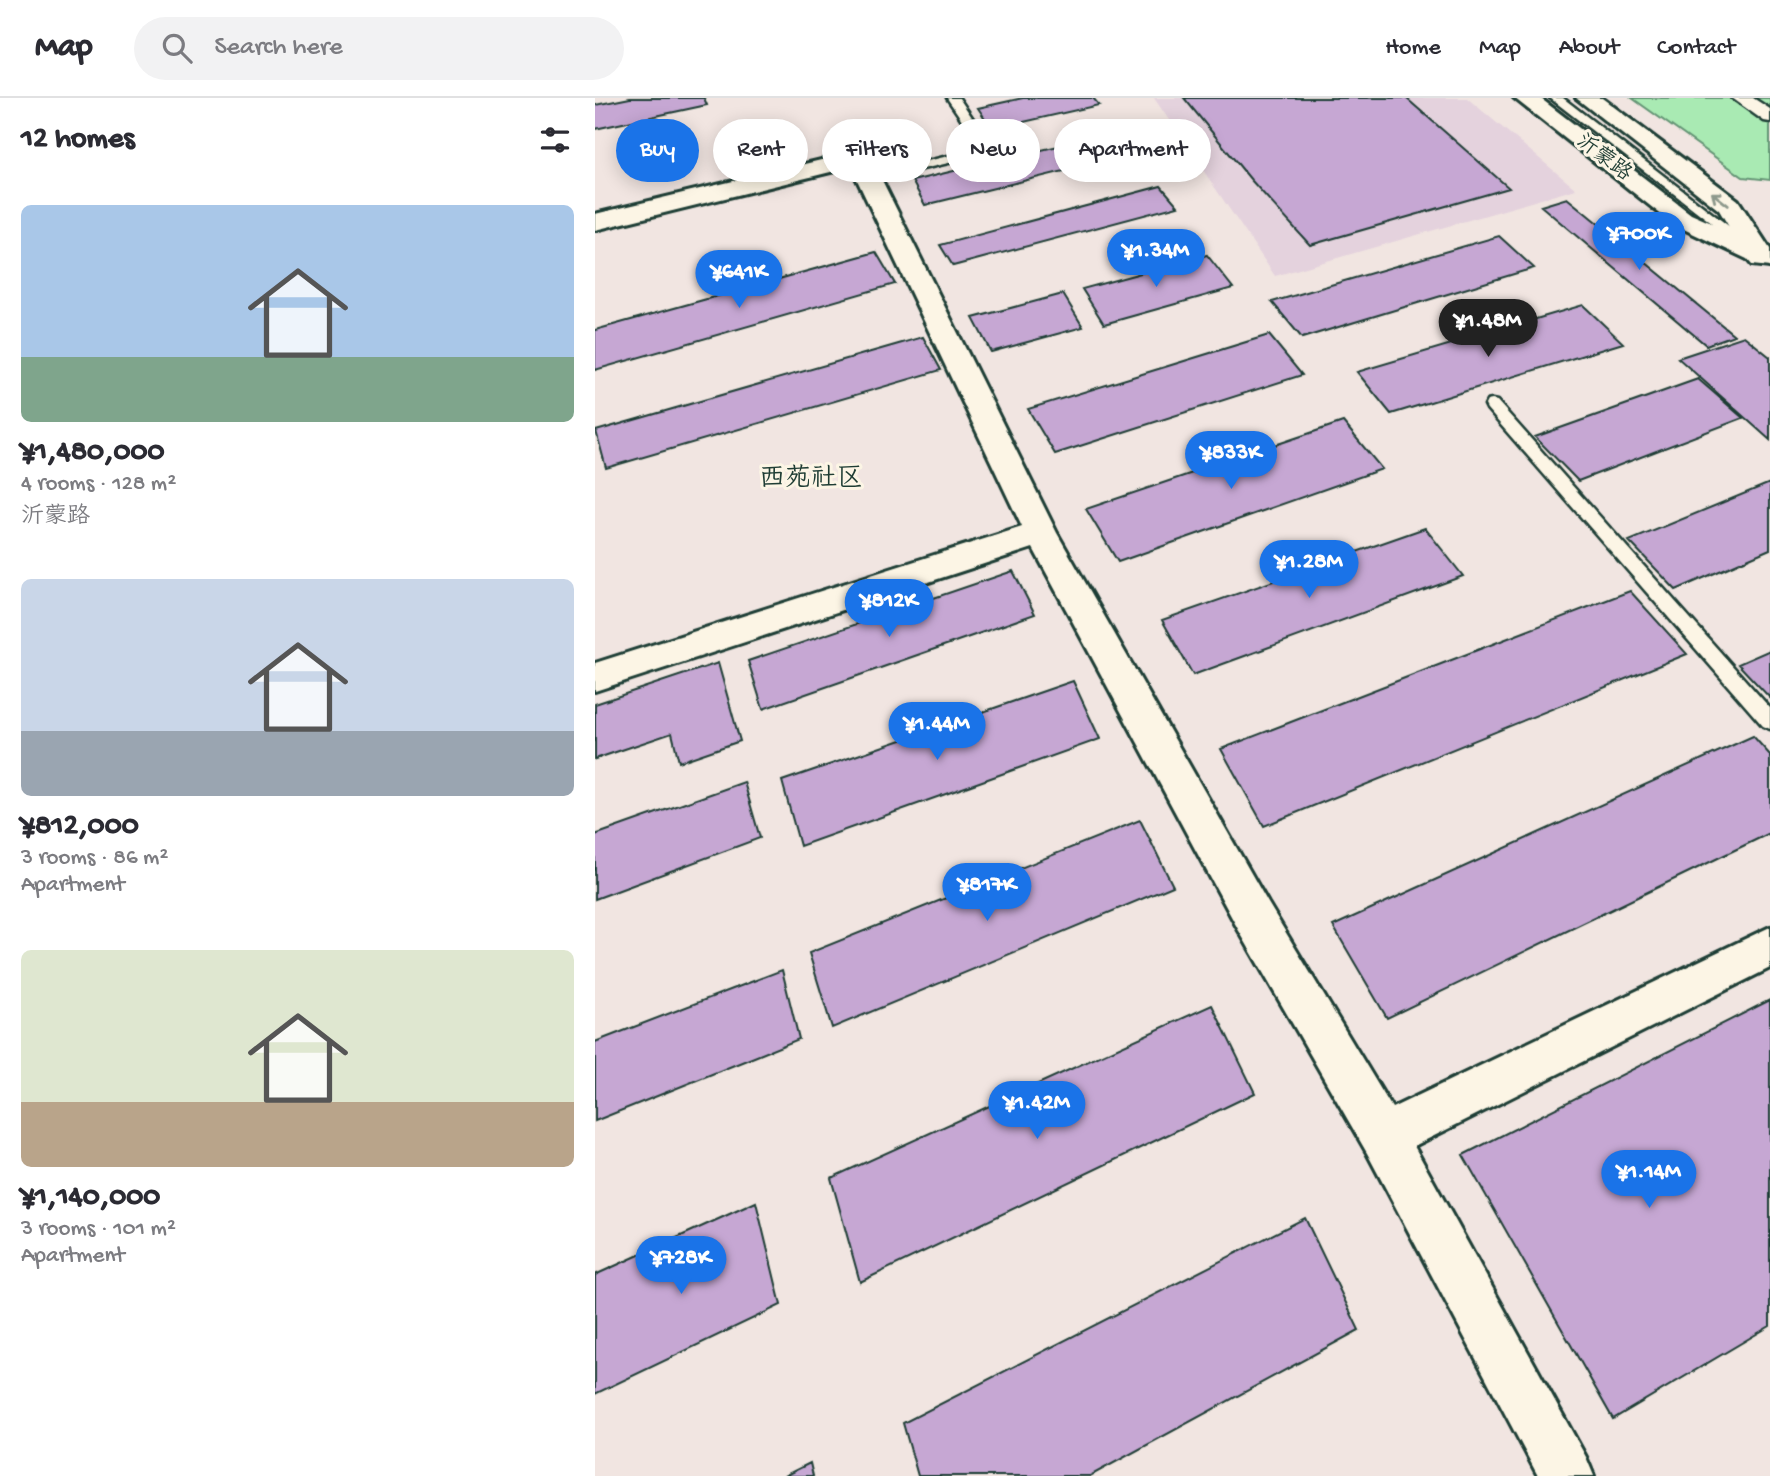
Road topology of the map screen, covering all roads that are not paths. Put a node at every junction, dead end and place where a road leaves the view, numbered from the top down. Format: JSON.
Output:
{"nodes":[{"id":1,"x":953,"y":98,"type":"edge"},
{"id":2,"x":1525,"y":98,"type":"edge"},
{"id":3,"x":1556,"y":98,"type":"edge"},
{"id":4,"x":1587,"y":98,"type":"edge"},
{"id":5,"x":1741,"y":98,"type":"edge"},
{"id":6,"x":1770,"y":117,"type":"edge"},
{"id":7,"x":932,"y":164,"type":"edge"},
{"id":8,"x":822,"y":167,"type":"edge"},
{"id":9,"x":871,"y":182,"type":"edge"},
{"id":10,"x":595,"y":222,"type":"edge"},
{"id":11,"x":1767,"y":262,"type":"edge"},
{"id":12,"x":1492,"y":405,"type":"dead end"},
{"id":13,"x":1041,"y":533,"type":"junction"},
{"id":14,"x":596,"y":671,"type":"edge"},
{"id":15,"x":1770,"y":721,"type":"edge"},
{"id":16,"x":1770,"y":947,"type":"edge"},
{"id":17,"x":1383,"y":1137,"type":"junction"},
{"id":18,"x":1567,"y":1476,"type":"edge"}],
"edges":[{"from":1,"to":7,"type":"lane"},
{"from":2,"to":11,"type":"street","name":"沂蒙路"},
{"from":3,"to":11,"type":"lane"},
{"from":11,"to":4,"type":"street","name":"沂蒙路","one_way":true},
{"from":5,"to":6,"type":"street"},
{"from":8,"to":10,"type":"street"},
{"from":9,"to":13,"type":"street"},
{"from":12,"to":15,"type":"lane"},
{"from":13,"to":14,"type":"street"},
{"from":13,"to":17,"type":"street"},
{"from":16,"to":17,"type":"street"},
{"from":17,"to":18,"type":"street"}]}
